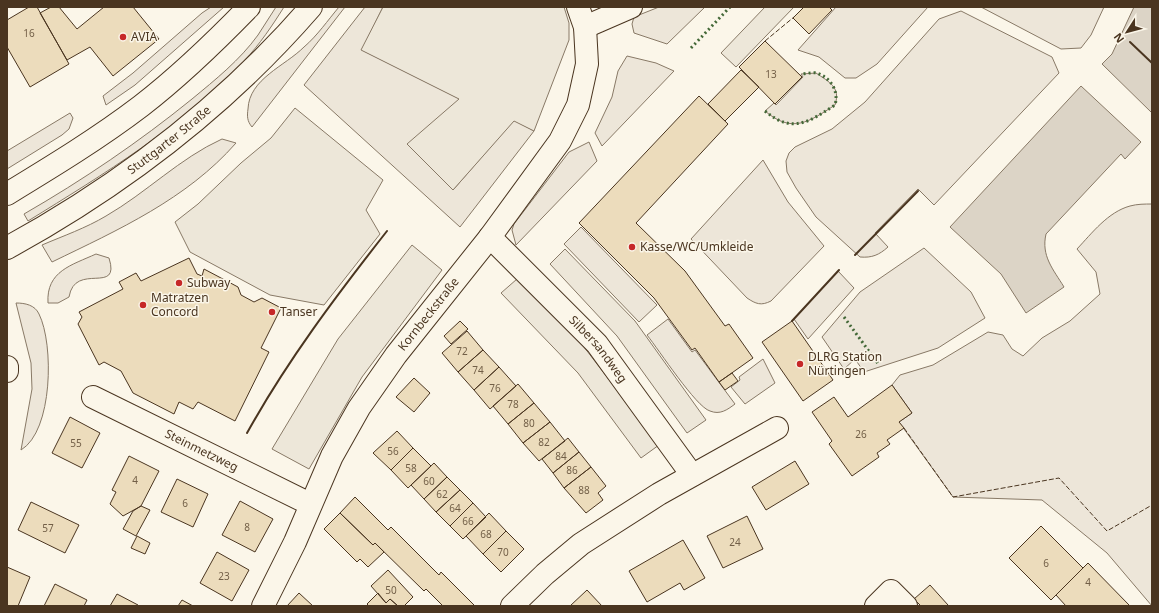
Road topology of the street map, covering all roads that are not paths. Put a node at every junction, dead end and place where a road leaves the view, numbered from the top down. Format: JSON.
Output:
{"nodes":[{"id":1,"x":249,"y":7,"type":"edge"},
{"id":2,"x":311,"y":7,"type":"edge"},
{"id":3,"x":578,"y":7,"type":"edge"},
{"id":4,"x":631,"y":7,"type":"edge"},
{"id":5,"x":585,"y":27,"type":"junction"},
{"id":6,"x":7,"y":194,"type":"edge"},
{"id":7,"x":490,"y":237,"type":"junction"},
{"id":8,"x":7,"y":248,"type":"edge"},
{"id":9,"x":7,"y":367,"type":"edge"},
{"id":10,"x":7,"y":372,"type":"edge"},
{"id":11,"x":92,"y":397,"type":"dead end"},
{"id":12,"x":777,"y":428,"type":"dead end"},
{"id":13,"x":692,"y":474,"type":"junction"},
{"id":14,"x":310,"y":504,"type":"junction"},
{"id":15,"x":263,"y":606,"type":"edge"},
{"id":16,"x":512,"y":606,"type":"edge"},
{"id":17,"x":876,"y":606,"type":"edge"},
{"id":18,"x":906,"y":606,"type":"edge"}],
"edges":[{"from":1,"to":6,"type":"street"},
{"from":2,"to":8,"type":"street","name":"Stuttgarter Straße"},
{"from":3,"to":5,"type":"street","name":"Kornbeckstraße"},
{"from":4,"to":5,"type":"street"},
{"from":5,"to":7,"type":"street","name":"Kornbeckstraße"},
{"from":7,"to":13,"type":"street","name":"Silbersandweg"},
{"from":7,"to":14,"type":"street","name":"Kornbeckstraße"},
{"from":9,"to":10,"type":"street"},
{"from":11,"to":14,"type":"street","name":"Steinmetzweg"},
{"from":12,"to":13,"type":"street"},
{"from":13,"to":16,"type":"street"},
{"from":14,"to":15,"type":"street","name":"Kornbeckstraße"},
{"from":17,"to":18,"type":"street"}]}
